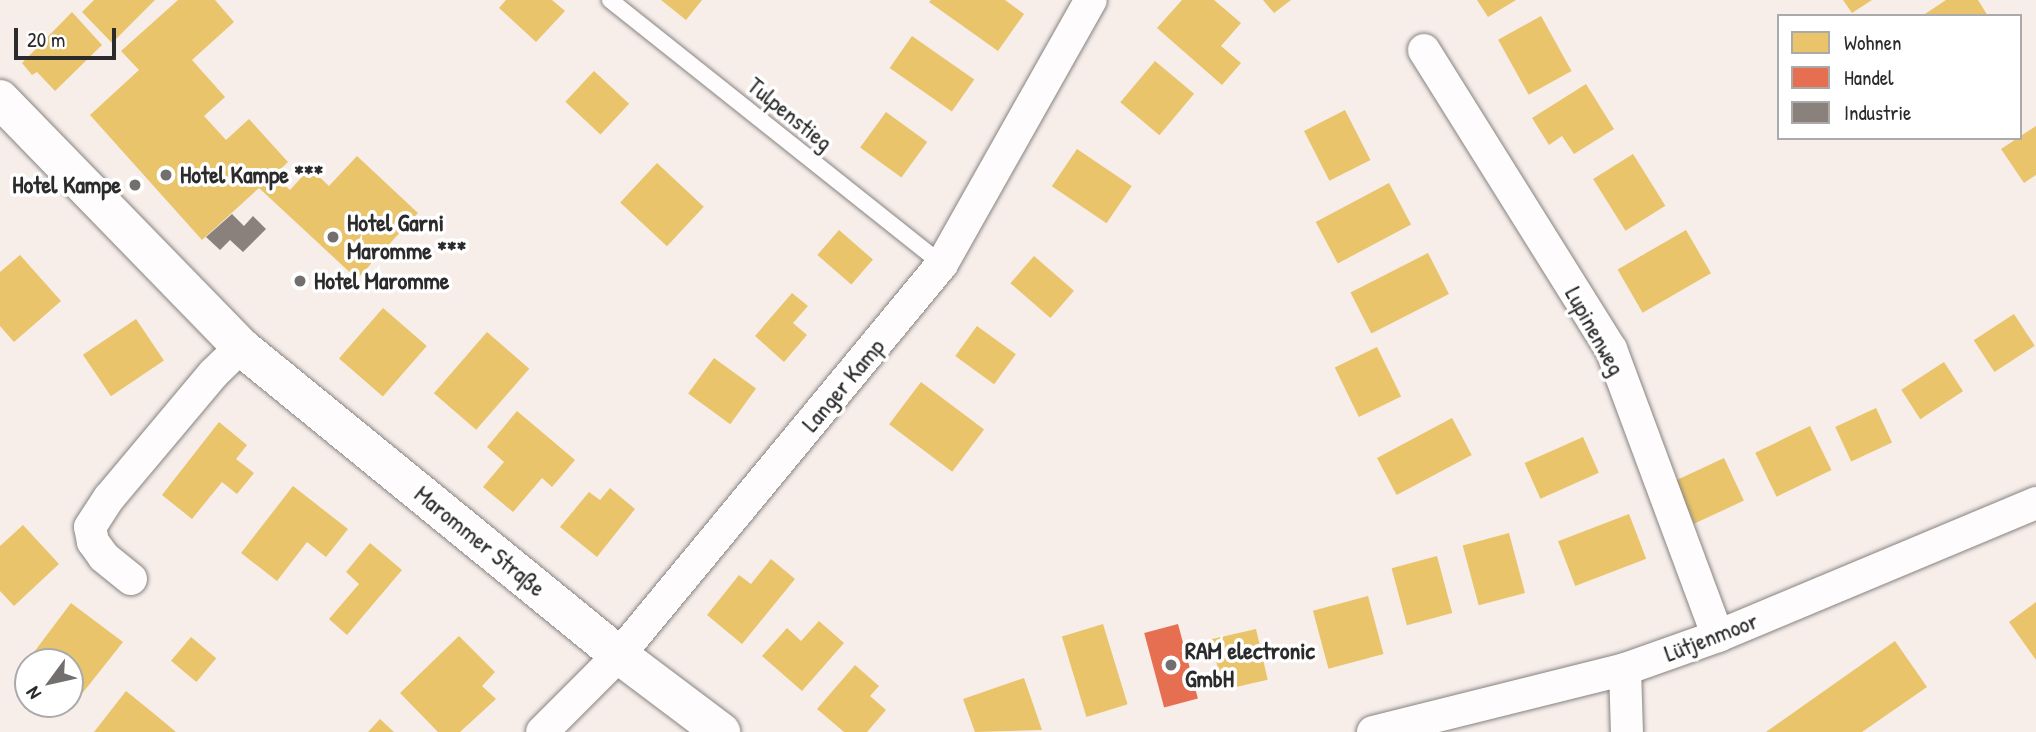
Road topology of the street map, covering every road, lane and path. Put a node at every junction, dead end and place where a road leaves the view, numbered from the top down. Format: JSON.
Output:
{"nodes":[{"id":1,"x":610,"y":0,"type":"edge"},
{"id":2,"x":1091,"y":0,"type":"edge"},
{"id":3,"x":1424,"y":50,"type":"dead end"},
{"id":4,"x":0,"y":99,"type":"edge"},
{"id":5,"x":942,"y":264,"type":"junction"},
{"id":6,"x":242,"y":347,"type":"junction"},
{"id":7,"x":2036,"y":503,"type":"edge"},
{"id":8,"x":131,"y":579,"type":"dead end"},
{"id":9,"x":1718,"y":636,"type":"junction"},
{"id":10,"x":620,"y":654,"type":"junction"},
{"id":11,"x":1625,"y":669,"type":"junction"},
{"id":12,"x":542,"y":732,"type":"edge"},
{"id":13,"x":721,"y":732,"type":"edge"},
{"id":14,"x":1373,"y":732,"type":"edge"},
{"id":15,"x":1627,"y":732,"type":"edge"}],
"edges":[{"from":1,"to":5,"type":"lane","name":"Tulpenstieg"},
{"from":2,"to":5,"type":"street","name":"Langer Kamp"},
{"from":3,"to":9,"type":"street","name":"Lupinenweg"},
{"from":4,"to":6,"type":"street","name":"Marommer Straße"},
{"from":5,"to":10,"type":"street","name":"Langer Kamp"},
{"from":6,"to":8,"type":"street"},
{"from":6,"to":10,"type":"street","name":"Marommer Straße"},
{"from":7,"to":9,"type":"street","name":"Lütjenmoor"},
{"from":9,"to":11,"type":"street","name":"Lütjenmoor"},
{"from":10,"to":12,"type":"street","name":"Langer Kamp"},
{"from":10,"to":13,"type":"street","name":"Marommer Straße"},
{"from":11,"to":14,"type":"street","name":"Lütjenmoor"},
{"from":11,"to":15,"type":"street"}]}
